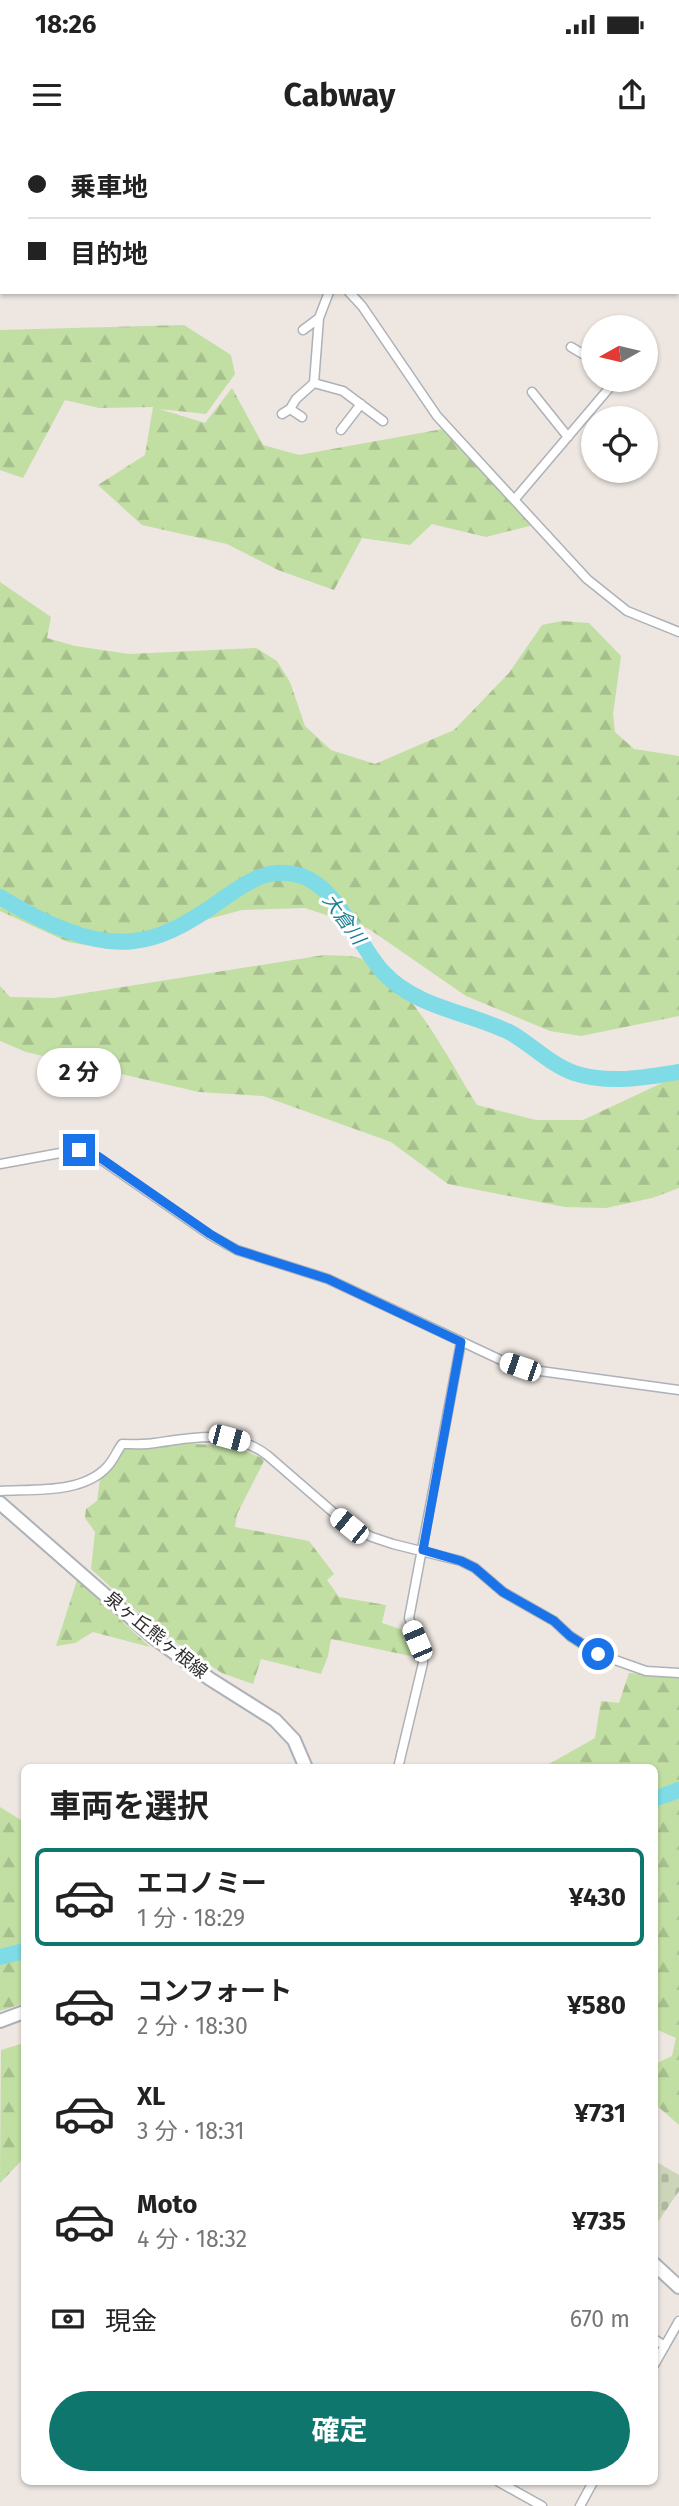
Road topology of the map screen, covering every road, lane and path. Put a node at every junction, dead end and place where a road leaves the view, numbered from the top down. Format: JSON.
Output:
{"nodes":[{"id":1,"x":328,"y":294,"type":"edge"},
{"id":2,"x":351,"y":294,"type":"edge"},
{"id":3,"x":319,"y":318,"type":"junction"},
{"id":4,"x":303,"y":330,"type":"dead end"},
{"id":5,"x":571,"y":347,"type":"dead end"},
{"id":6,"x":581,"y":353,"type":"edge"},
{"id":7,"x":314,"y":383,"type":"junction"},
{"id":8,"x":532,"y":392,"type":"dead end"},
{"id":9,"x":605,"y":392,"type":"edge"},
{"id":10,"x":361,"y":404,"type":"junction"},
{"id":11,"x":302,"y":417,"type":"dead end"},
{"id":12,"x":383,"y":421,"type":"dead end"},
{"id":13,"x":341,"y":430,"type":"dead end"},
{"id":14,"x":568,"y":437,"type":"junction"},
{"id":15,"x":515,"y":499,"type":"junction"},
{"id":16,"x":679,"y":632,"type":"edge"},
{"id":17,"x":0,"y":1164,"type":"edge"},
{"id":18,"x":461,"y":1342,"type":"junction"},
{"id":19,"x":679,"y":1390,"type":"edge"},
{"id":20,"x":0,"y":1491,"type":"edge"},
{"id":21,"x":0,"y":1503,"type":"edge"},
{"id":22,"x":423,"y":1550,"type":"junction"},
{"id":23,"x":679,"y":1673,"type":"edge"},
{"id":24,"x":304,"y":1764,"type":"edge"},
{"id":25,"x":399,"y":1764,"type":"edge"},
{"id":26,"x":21,"y":2013,"type":"edge"},
{"id":27,"x":0,"y":2021,"type":"edge"},
{"id":28,"x":658,"y":2268,"type":"edge"},
{"id":29,"x":679,"y":2287,"type":"edge"},
{"id":30,"x":679,"y":2320,"type":"edge"},
{"id":31,"x":658,"y":2342,"type":"edge"},
{"id":32,"x":665,"y":2346,"type":"junction"},
{"id":33,"x":658,"y":2358,"type":"edge"},
{"id":34,"x":504,"y":2485,"type":"edge"},
{"id":35,"x":591,"y":2485,"type":"edge"},
{"id":36,"x":542,"y":2506,"type":"edge"},
{"id":37,"x":580,"y":2506,"type":"edge"}],
"edges":[{"from":1,"to":3,"type":"street"},
{"from":2,"to":15,"type":"street"},
{"from":3,"to":4,"type":"street"},
{"from":3,"to":7,"type":"street"},
{"from":5,"to":6,"type":"street"},
{"from":7,"to":10,"type":"street"},
{"from":7,"to":11,"type":"street"},
{"from":8,"to":14,"type":"street"},
{"from":9,"to":14,"type":"street"},
{"from":10,"to":12,"type":"street"},
{"from":10,"to":13,"type":"street"},
{"from":14,"to":15,"type":"street"},
{"from":15,"to":16,"type":"street"},
{"from":17,"to":18,"type":"street"},
{"from":18,"to":19,"type":"street"},
{"from":18,"to":22,"type":"street"},
{"from":20,"to":22,"type":"street"},
{"from":21,"to":24,"type":"main road","name":"泉ヶ丘熊ヶ根線"},
{"from":22,"to":23,"type":"street"},
{"from":22,"to":25,"type":"street"},
{"from":26,"to":27,"type":"main road"},
{"from":28,"to":29,"type":"main road"},
{"from":30,"to":32,"type":"street"},
{"from":31,"to":32,"type":"street"},
{"from":32,"to":33,"type":"street"},
{"from":34,"to":36,"type":"street"},
{"from":35,"to":37,"type":"street"}]}
